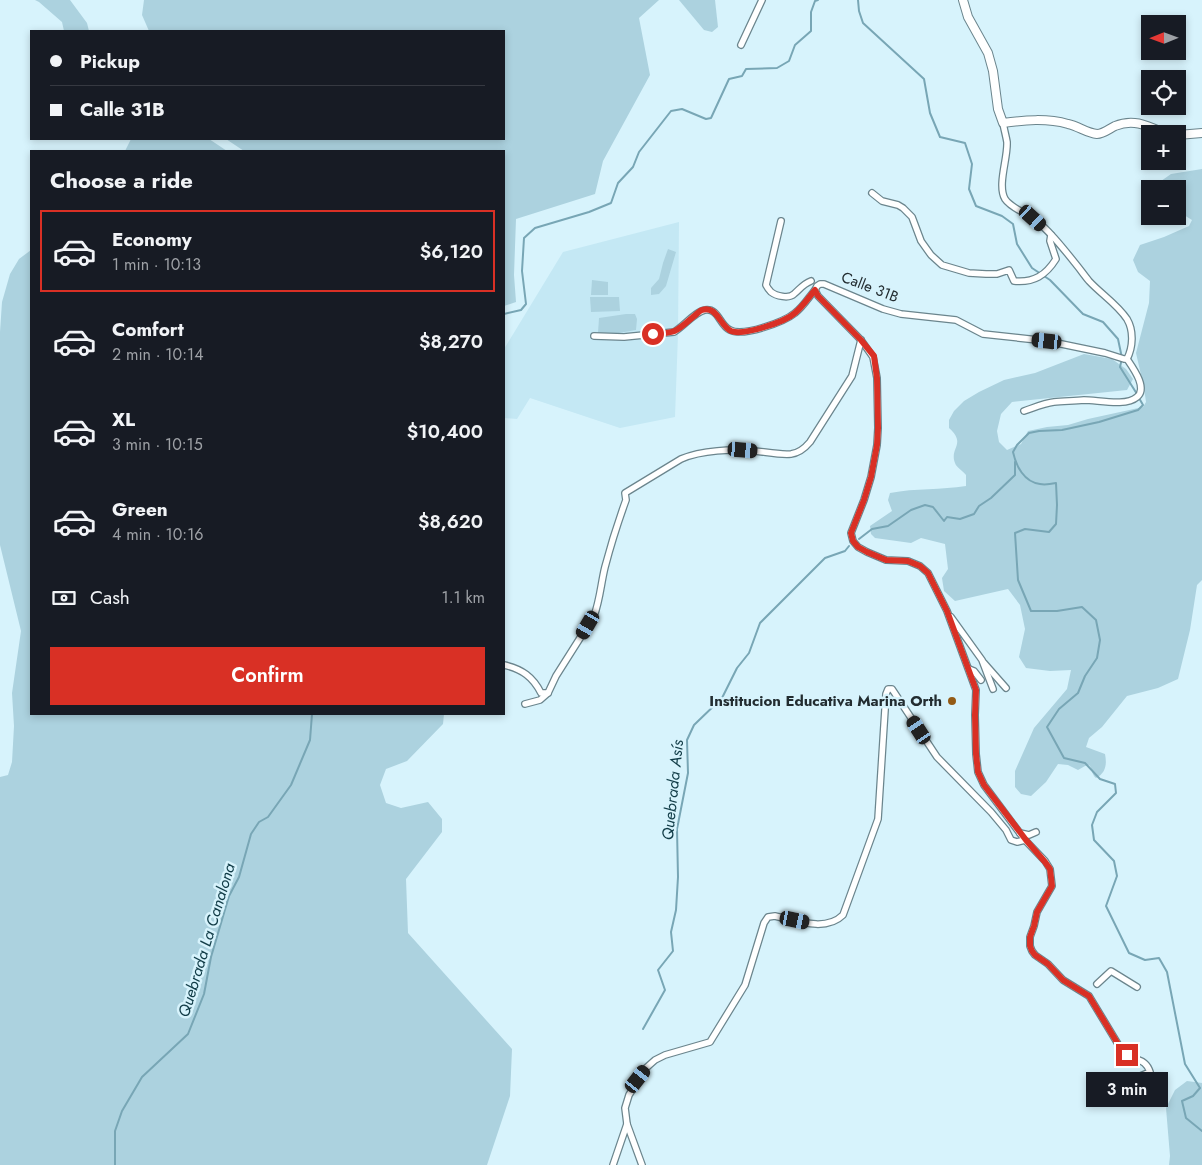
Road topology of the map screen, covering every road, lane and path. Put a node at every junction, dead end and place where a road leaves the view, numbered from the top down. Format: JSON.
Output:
{"nodes":[{"id":1,"x":762,"y":0,"type":"edge"},
{"id":2,"x":963,"y":0,"type":"edge"},
{"id":3,"x":742,"y":45,"type":"dead end"},
{"id":4,"x":1003,"y":123,"type":"junction"},
{"id":5,"x":1143,"y":125,"type":"edge"},
{"id":6,"x":1202,"y":133,"type":"edge"},
{"id":7,"x":1186,"y":134,"type":"edge"},
{"id":8,"x":872,"y":194,"type":"dead end"},
{"id":9,"x":781,"y":221,"type":"dead end"},
{"id":10,"x":1051,"y":235,"type":"junction"},
{"id":11,"x":810,"y":281,"type":"dead end"},
{"id":12,"x":815,"y":290,"type":"junction"},
{"id":13,"x":594,"y":336,"type":"dead end"},
{"id":14,"x":861,"y":340,"type":"junction"},
{"id":15,"x":1124,"y":359,"type":"junction"},
{"id":16,"x":1024,"y":411,"type":"dead end"},
{"id":17,"x":947,"y":611,"type":"junction"},
{"id":18,"x":982,"y":660,"type":"junction"},
{"id":19,"x":505,"y":665,"type":"edge"},
{"id":20,"x":969,"y":669,"type":"junction"},
{"id":21,"x":981,"y":680,"type":"dead end"},
{"id":22,"x":1006,"y":688,"type":"dead end"},
{"id":23,"x":993,"y":689,"type":"dead end"},
{"id":24,"x":548,"y":692,"type":"junction"},
{"id":25,"x":525,"y":704,"type":"dead end"},
{"id":26,"x":1036,"y":832,"type":"dead end"},
{"id":27,"x":1020,"y":833,"type":"junction"},
{"id":28,"x":1026,"y":840,"type":"junction"},
{"id":29,"x":1097,"y":984,"type":"dead end"},
{"id":30,"x":1137,"y":988,"type":"dead end"},
{"id":31,"x":1138,"y":1077,"type":"dead end"},
{"id":32,"x":627,"y":1124,"type":"junction"},
{"id":33,"x":613,"y":1165,"type":"edge"},
{"id":34,"x":642,"y":1165,"type":"edge"}],
"edges":[{"from":1,"to":3,"type":"street"},
{"from":2,"to":4,"type":"street"},
{"from":4,"to":5,"type":"street"},
{"from":4,"to":10,"type":"street"},
{"from":6,"to":7,"type":"street"},
{"from":8,"to":10,"type":"street"},
{"from":9,"to":11,"type":"street"},
{"from":10,"to":15,"type":"street"},
{"from":12,"to":13,"type":"street"},
{"from":12,"to":14,"type":"street"},
{"from":12,"to":15,"type":"street","name":"Calle 31B"},
{"from":14,"to":17,"type":"street"},
{"from":14,"to":24,"type":"street"},
{"from":15,"to":16,"type":"street"},
{"from":17,"to":18,"type":"street"},
{"from":17,"to":20,"type":"street"},
{"from":18,"to":22,"type":"street"},
{"from":18,"to":23,"type":"street"},
{"from":19,"to":24,"type":"street"},
{"from":20,"to":21,"type":"street"},
{"from":20,"to":27,"type":"street"},
{"from":24,"to":25,"type":"street"},
{"from":26,"to":27,"type":"street"},
{"from":27,"to":28,"type":"street"},
{"from":28,"to":31,"type":"street"},
{"from":28,"to":32,"type":"street"},
{"from":29,"to":30,"type":"street"},
{"from":32,"to":33,"type":"street"},
{"from":32,"to":34,"type":"street"}]}
